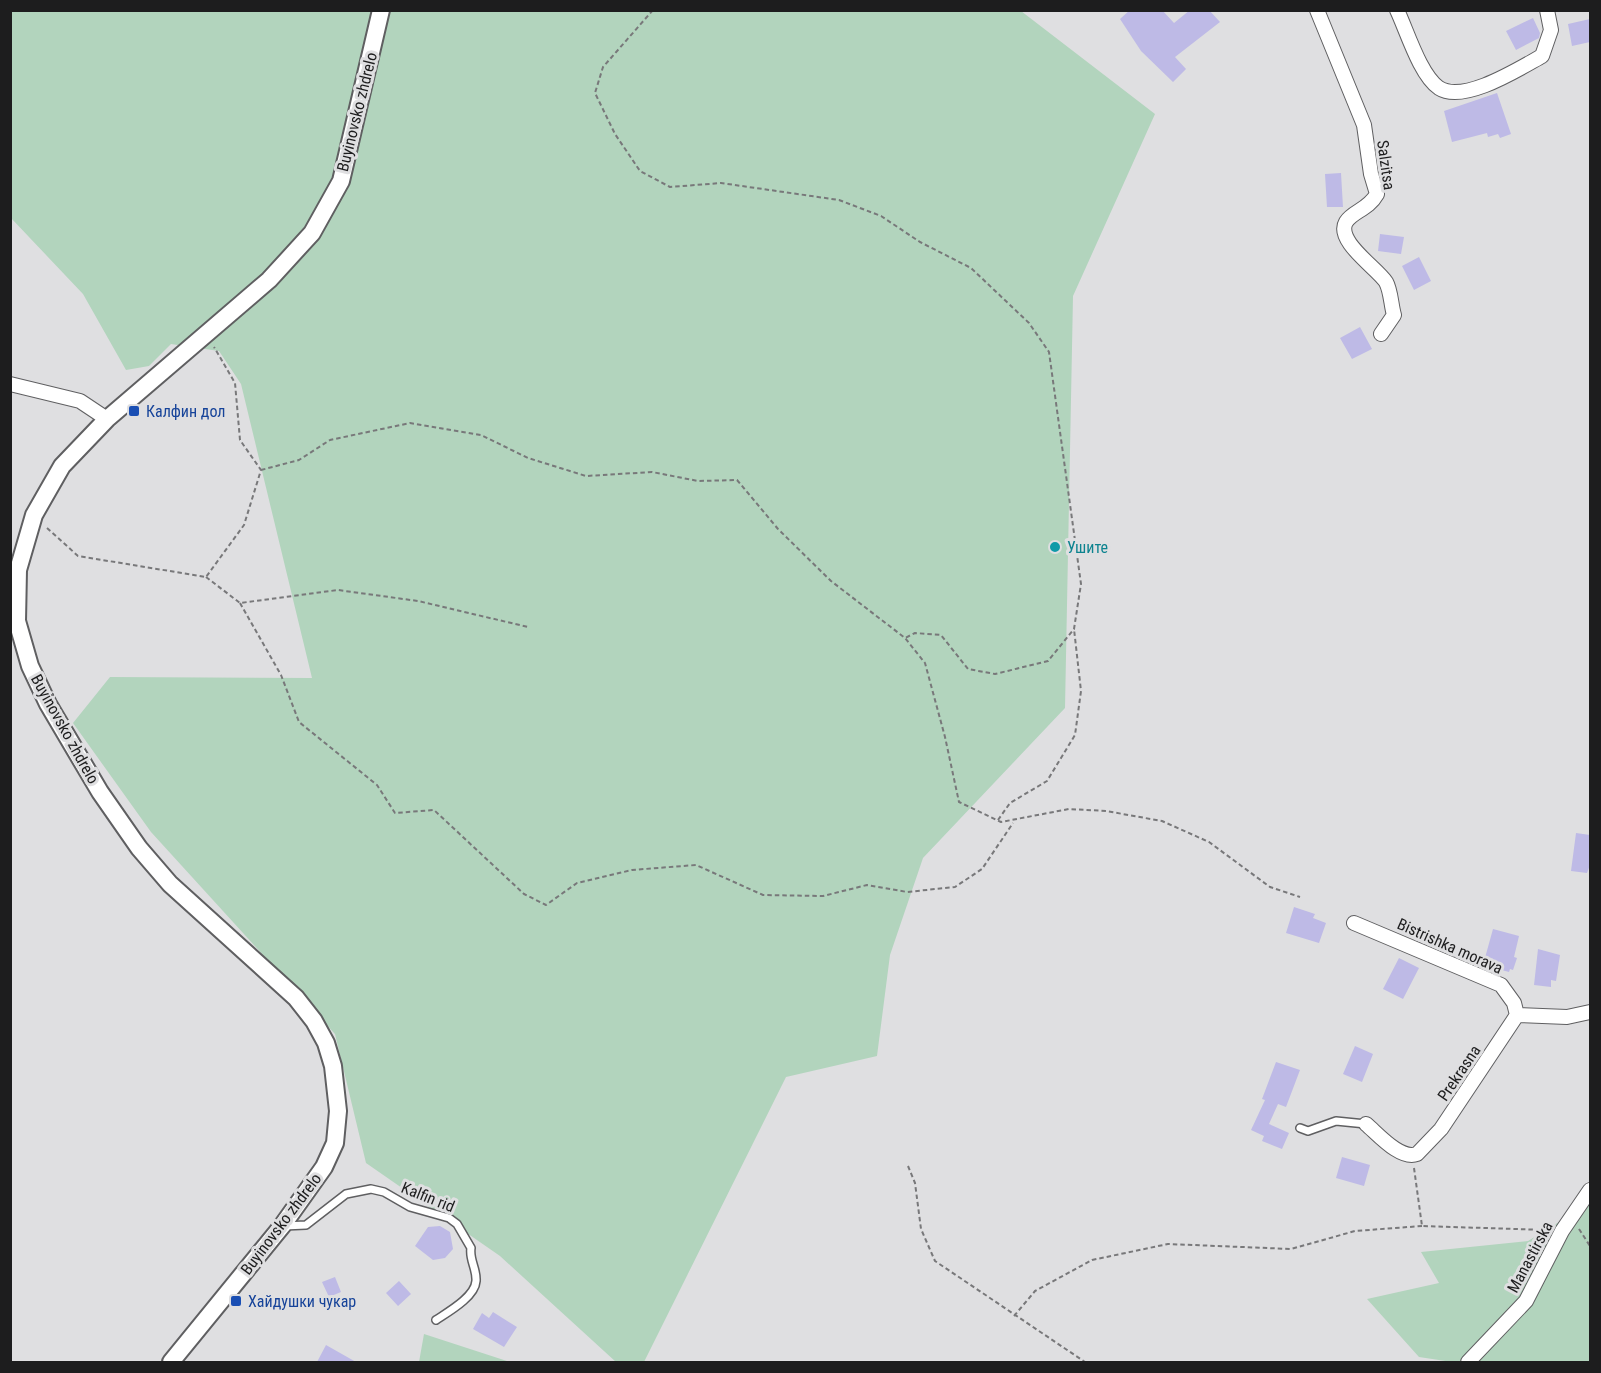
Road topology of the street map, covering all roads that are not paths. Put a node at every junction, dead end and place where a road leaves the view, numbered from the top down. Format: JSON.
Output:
{"nodes":[{"id":1,"x":381,"y":10,"type":"edge"},
{"id":2,"x":1317,"y":10,"type":"edge"},
{"id":3,"x":1397,"y":10,"type":"edge"},
{"id":4,"x":1547,"y":10,"type":"edge"},
{"id":5,"x":1381,"y":334,"type":"dead end"},
{"id":6,"x":10,"y":384,"type":"edge"},
{"id":7,"x":107,"y":419,"type":"junction"},
{"id":8,"x":1354,"y":922,"type":"dead end"},
{"id":9,"x":1590,"y":1012,"type":"edge"},
{"id":10,"x":1517,"y":1015,"type":"junction"},
{"id":11,"x":1366,"y":1124,"type":"joint"},
{"id":12,"x":1300,"y":1128,"type":"dead end"},
{"id":13,"x":1590,"y":1190,"type":"edge"},
{"id":14,"x":282,"y":1226,"type":"junction"},
{"id":15,"x":436,"y":1320,"type":"dead end"},
{"id":16,"x":171,"y":1362,"type":"edge"},
{"id":17,"x":1468,"y":1362,"type":"edge"}],
"edges":[{"from":1,"to":7,"type":"street","name":"Buyinovsko zhdrelo"},
{"from":2,"to":5,"type":"street","name":"Salzitsa"},
{"from":3,"to":4,"type":"street"},
{"from":6,"to":7,"type":"street"},
{"from":7,"to":14,"type":"street","name":"Buyinovsko zhdrelo"},
{"from":8,"to":10,"type":"street","name":"Bistrishka morava"},
{"from":9,"to":10,"type":"street"},
{"from":10,"to":11,"type":"street","name":"Prekrasna"},
{"from":11,"to":12,"type":"lane"},
{"from":13,"to":17,"type":"street","name":"Manastirska"},
{"from":14,"to":15,"type":"lane","name":"Kalfin rid"},
{"from":14,"to":16,"type":"street","name":"Buyinovsko zhdrelo"}]}
